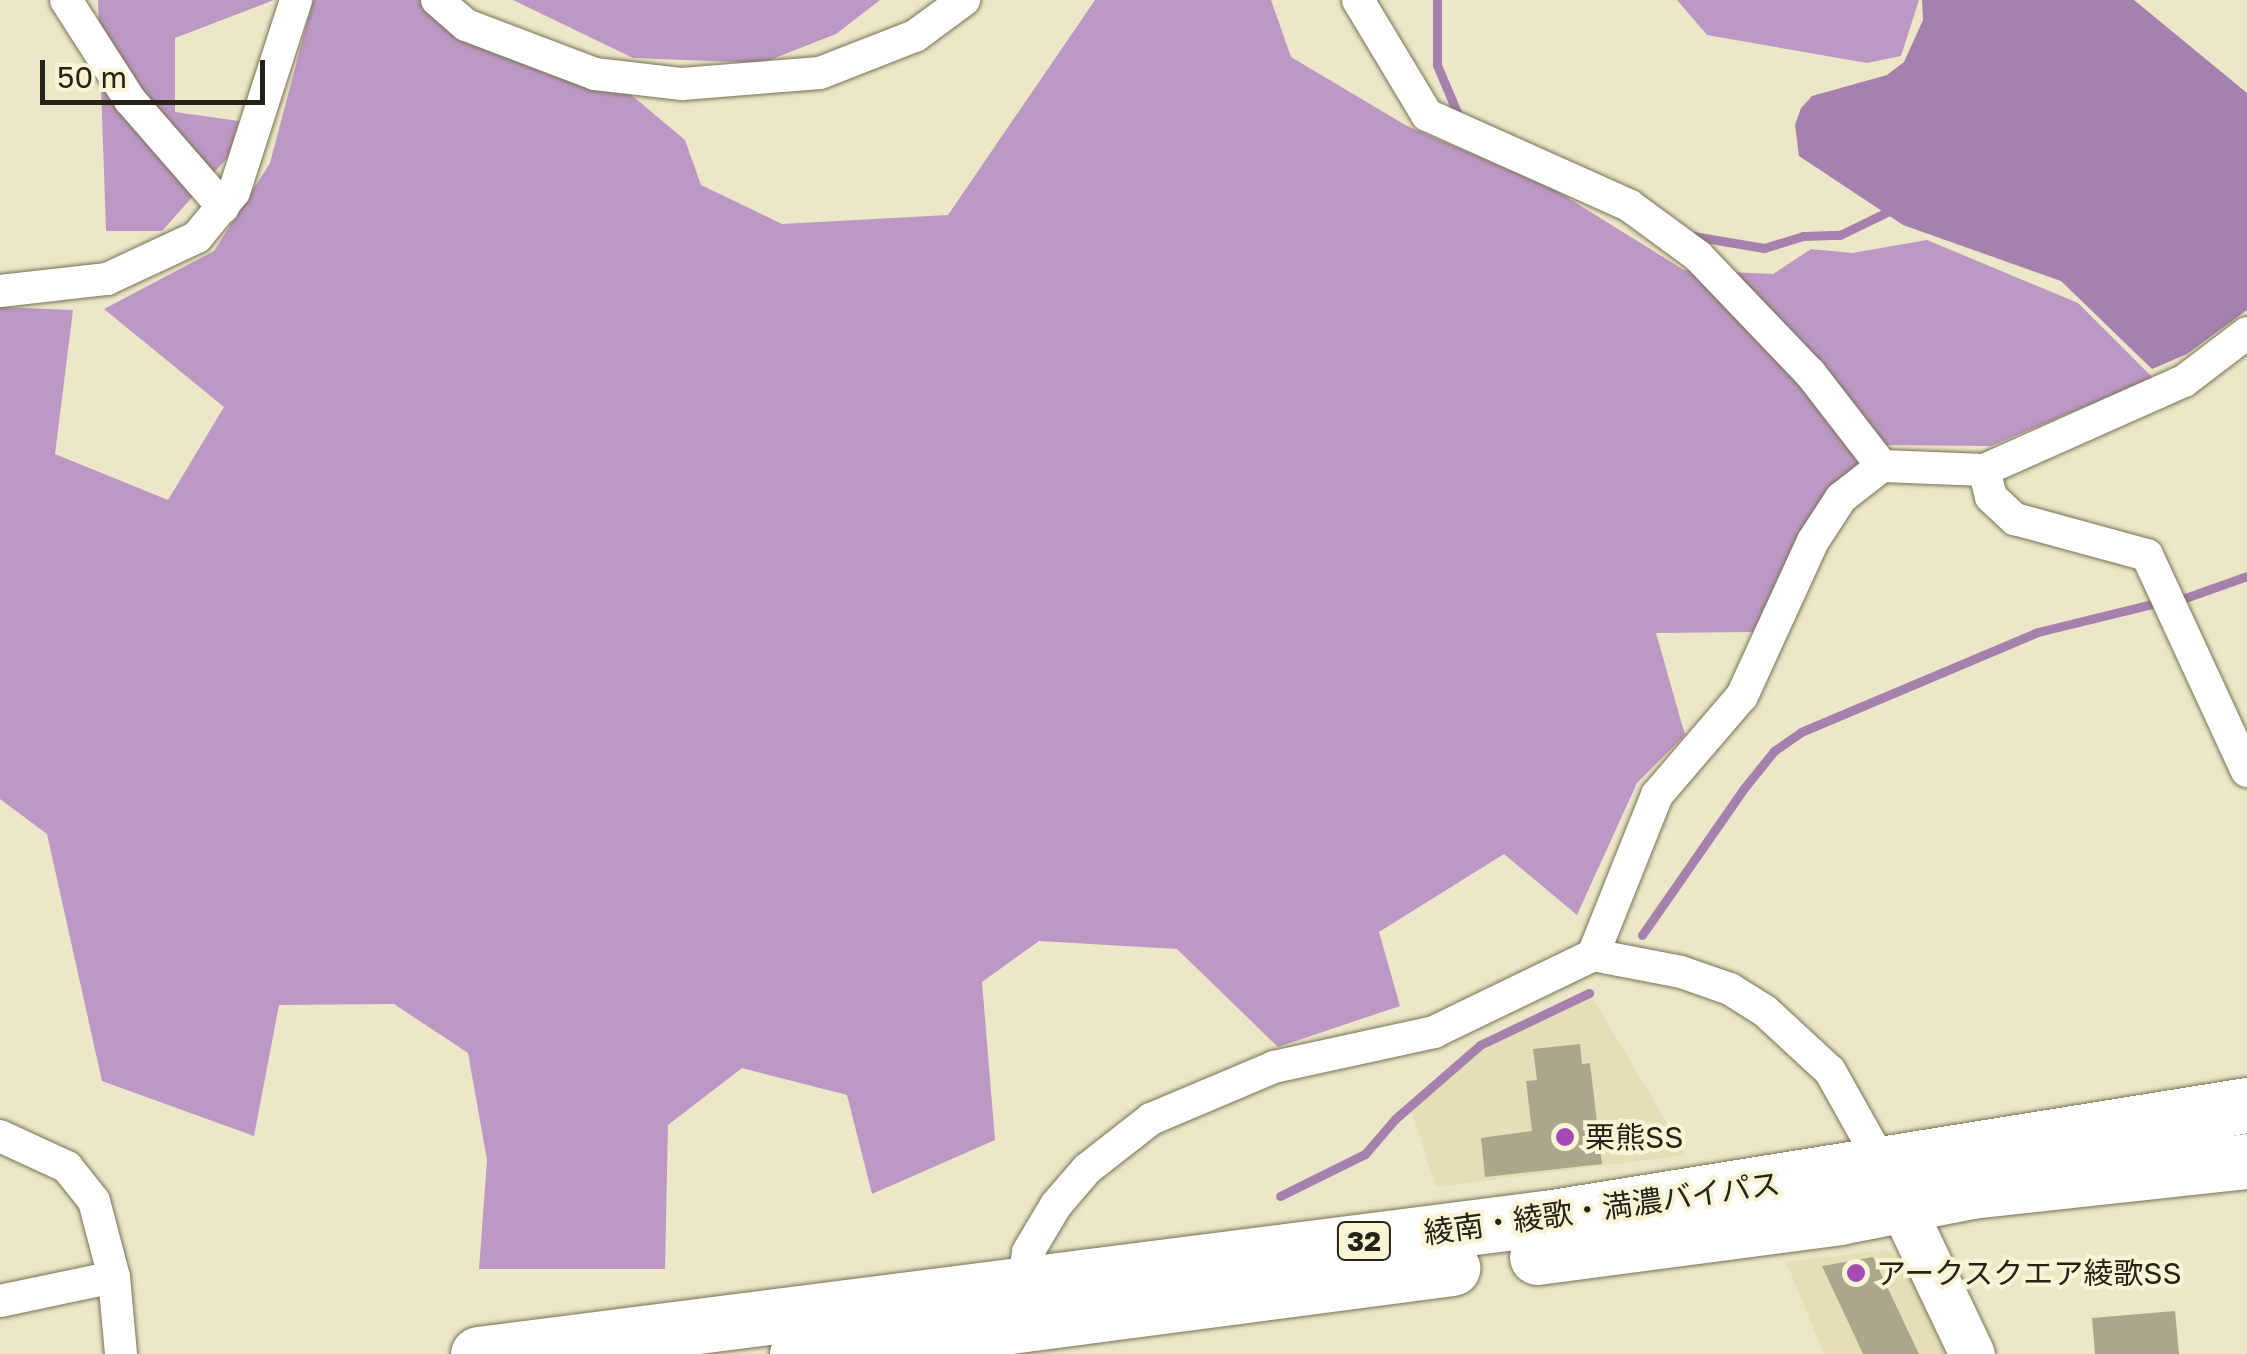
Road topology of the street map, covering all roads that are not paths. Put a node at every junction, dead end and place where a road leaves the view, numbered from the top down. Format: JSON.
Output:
{"nodes":[{"id":1,"x":66,"y":0,"type":"edge"},
{"id":2,"x":296,"y":0,"type":"edge"},
{"id":3,"x":438,"y":0,"type":"edge"},
{"id":4,"x":964,"y":0,"type":"edge"},
{"id":5,"x":1358,"y":0,"type":"edge"},
{"id":6,"x":223,"y":207,"type":"junction"},
{"id":7,"x":0,"y":291,"type":"edge"},
{"id":8,"x":2247,"y":333,"type":"edge"},
{"id":9,"x":1882,"y":466,"type":"junction"},
{"id":10,"x":1984,"y":470,"type":"junction"},
{"id":11,"x":2247,"y":771,"type":"edge"},
{"id":12,"x":1593,"y":955,"type":"junction"},
{"id":13,"x":2247,"y":1104,"type":"edge"},
{"id":14,"x":0,"y":1136,"type":"edge"},
{"id":15,"x":2247,"y":1161,"type":"edge"},
{"id":16,"x":1893,"y":1185,"type":"junction"},
{"id":17,"x":114,"y":1277,"type":"junction"},
{"id":18,"x":0,"y":1300,"type":"edge"},
{"id":19,"x":1037,"y":1320,"type":"edge"},
{"id":20,"x":121,"y":1354,"type":"edge"},
{"id":21,"x":478,"y":1354,"type":"edge"},
{"id":22,"x":798,"y":1354,"type":"edge"},
{"id":23,"x":1972,"y":1354,"type":"edge"}],
"edges":[{"from":1,"to":6,"type":"street"},
{"from":2,"to":6,"type":"street"},
{"from":3,"to":4,"type":"street"},
{"from":5,"to":9,"type":"street"},
{"from":6,"to":7,"type":"street"},
{"from":8,"to":10,"type":"street"},
{"from":9,"to":10,"type":"street"},
{"from":9,"to":12,"type":"street"},
{"from":10,"to":11,"type":"street"},
{"from":12,"to":16,"type":"street"},
{"from":12,"to":19,"type":"street"},
{"from":13,"to":16,"type":"highway","name":"綾南・綾歌・満濃バイパス","number":"32"},
{"from":14,"to":17,"type":"street"},
{"from":15,"to":16,"type":"highway","name":"綾南・綾歌・満濃バイパス","number":"32"},
{"from":16,"to":19,"type":"highway","name":"綾南・綾歌・満濃バイパス","number":"32"},
{"from":16,"to":23,"type":"street"},
{"from":17,"to":18,"type":"street"},
{"from":17,"to":20,"type":"street"},
{"from":19,"to":21,"type":"highway","name":"綾南・綾歌・満濃バイパス","number":"32"},
{"from":19,"to":22,"type":"highway","name":"綾南・綾歌・満濃バイパス","number":"32"}]}
